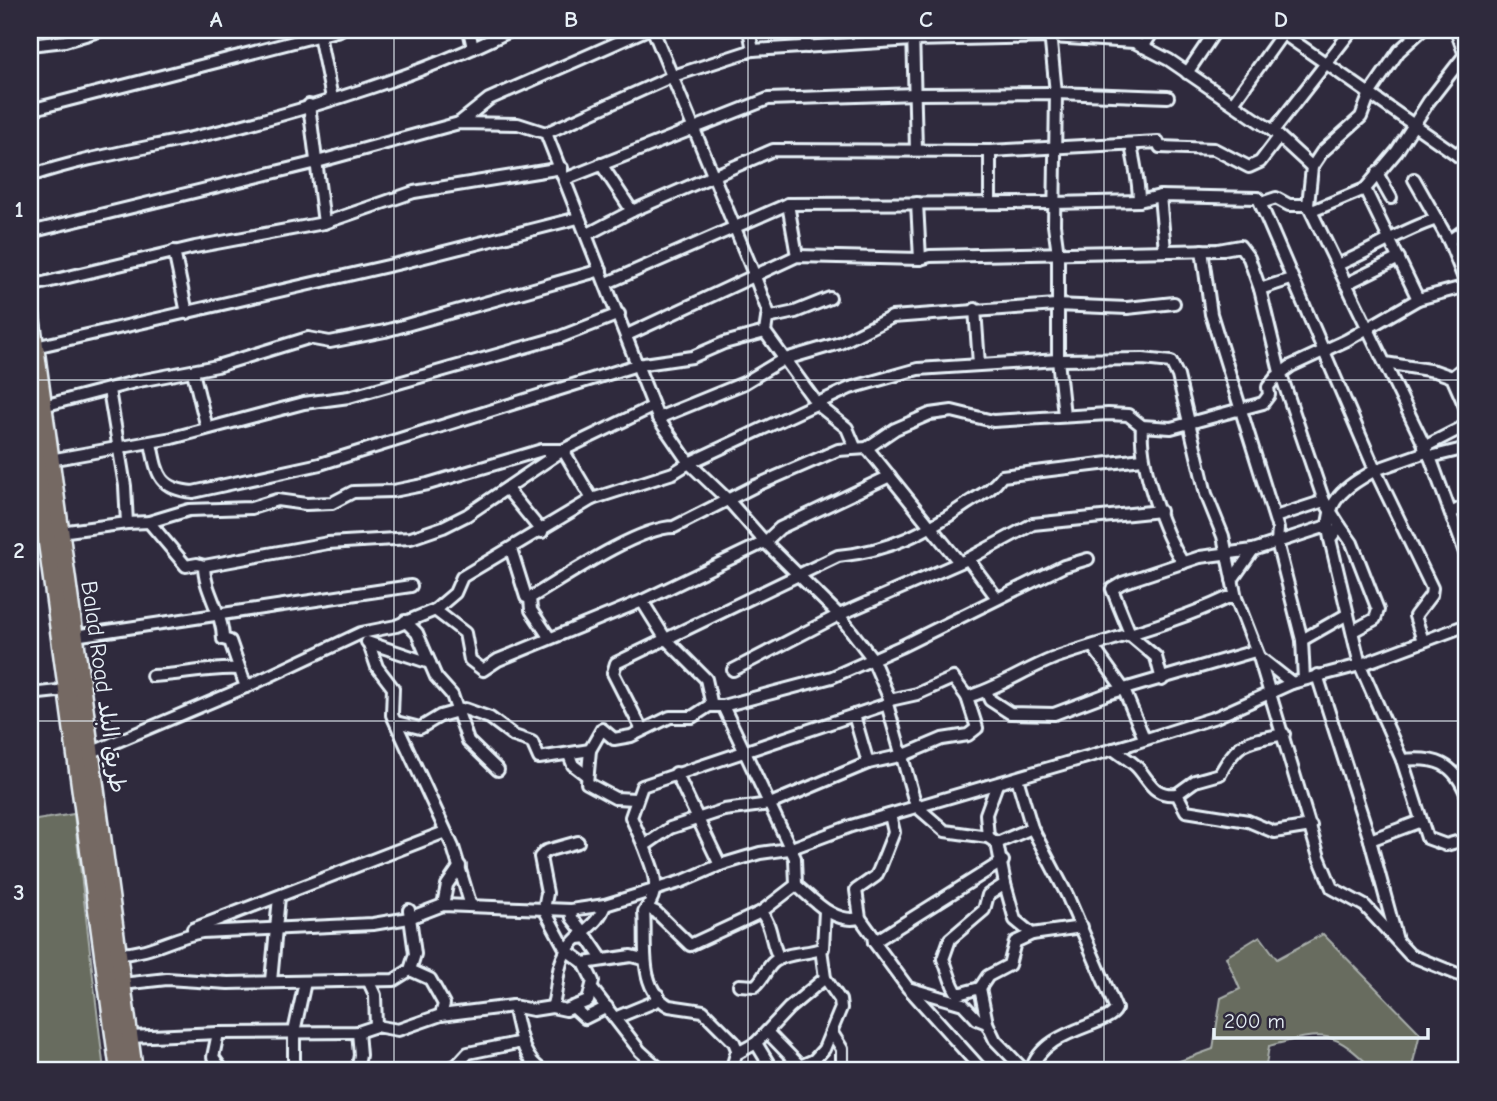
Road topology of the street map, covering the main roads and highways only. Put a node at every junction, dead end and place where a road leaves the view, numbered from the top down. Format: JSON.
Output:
{"nodes":[{"id":1,"x":30,"y":309,"type":"edge"},
{"id":2,"x":30,"y":424,"type":"edge"},
{"id":3,"x":119,"y":1071,"type":"edge"},
{"id":4,"x":134,"y":1071,"type":"edge"}],
"edges":[{"from":1,"to":4,"type":"highway","name":"Balad Road طريق البلد"},
{"from":2,"to":3,"type":"highway","name":"Balad Road طريق البلد"}]}
